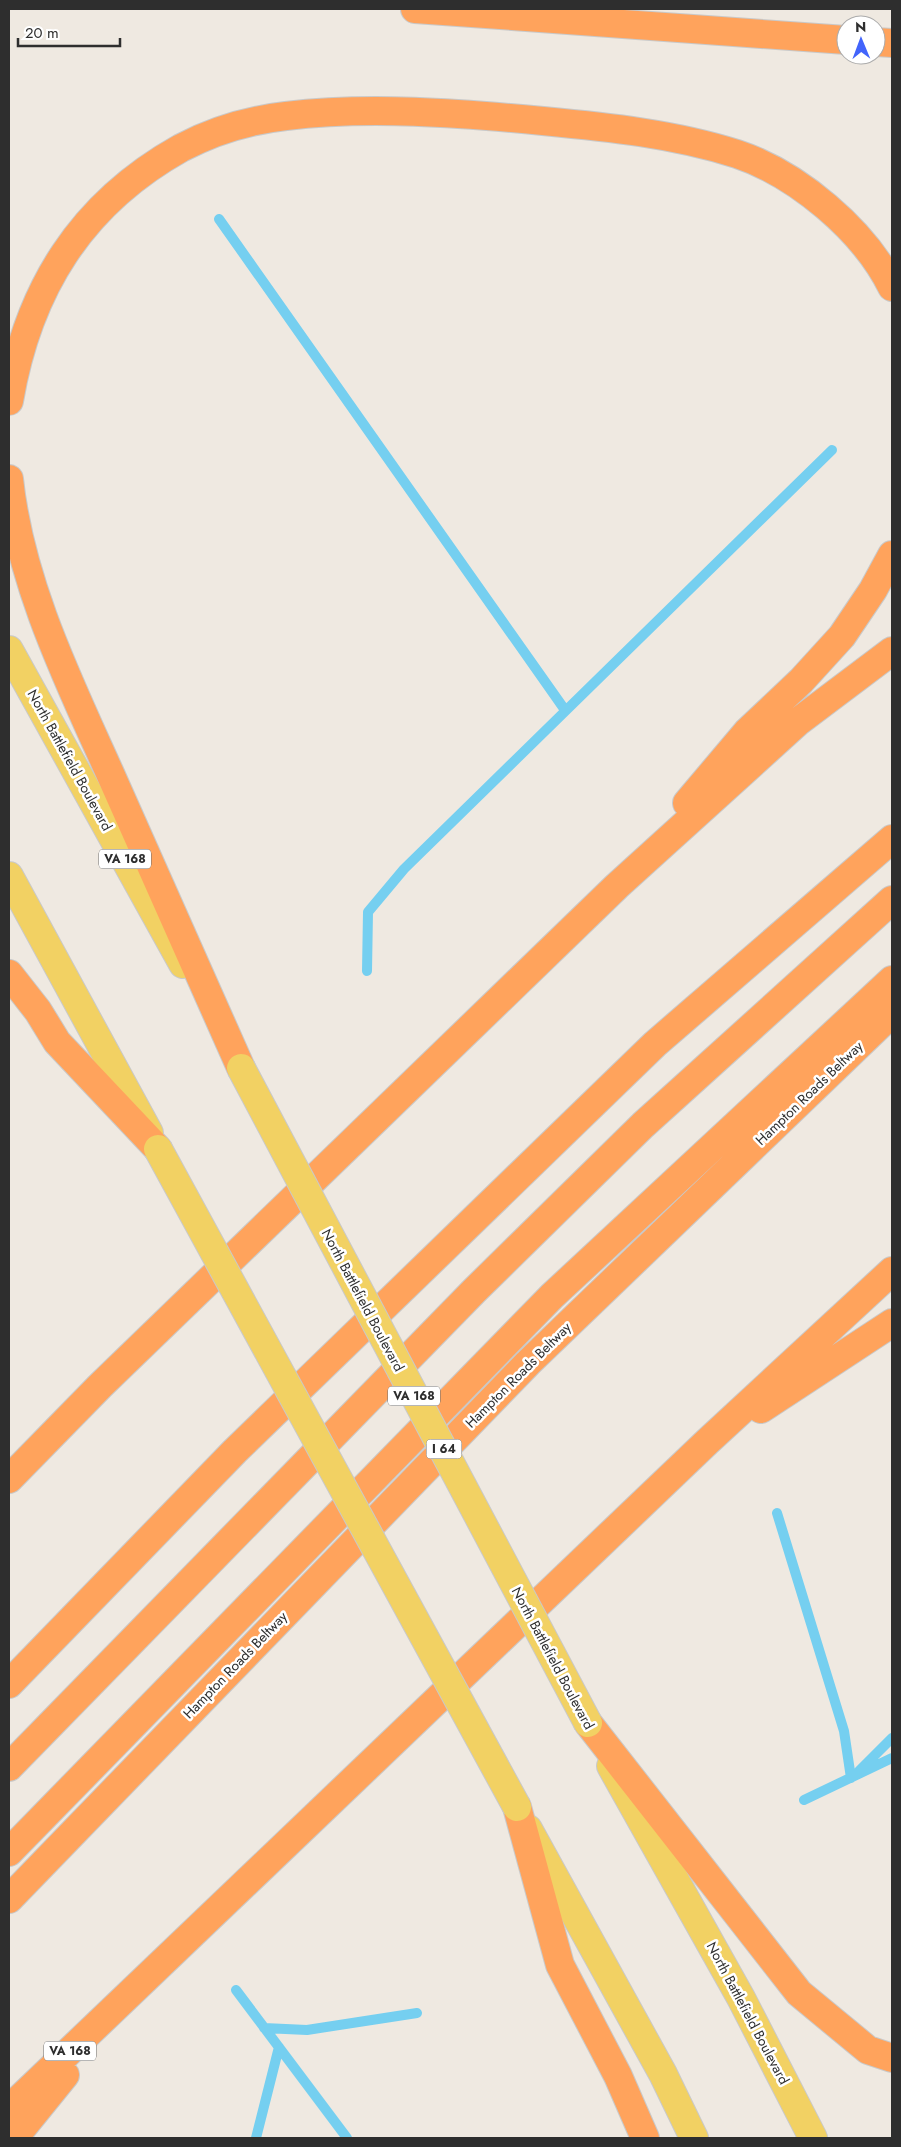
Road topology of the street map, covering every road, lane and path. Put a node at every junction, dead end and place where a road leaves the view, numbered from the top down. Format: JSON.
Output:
{"nodes":[{"id":1,"x":414,"y":9,"type":"edge"},
{"id":2,"x":836,"y":39,"type":"edge"},
{"id":3,"x":892,"y":286,"type":"edge"},
{"id":4,"x":9,"y":401,"type":"edge"},
{"id":5,"x":9,"y":479,"type":"edge"},
{"id":6,"x":892,"y":555,"type":"edge"},
{"id":7,"x":9,"y":650,"type":"edge"},
{"id":8,"x":892,"y":651,"type":"edge"},
{"id":9,"x":892,"y":839,"type":"edge"},
{"id":10,"x":9,"y":876,"type":"edge"},
{"id":11,"x":617,"y":886,"type":"junction"},
{"id":12,"x":892,"y":900,"type":"edge"},
{"id":13,"x":9,"y":974,"type":"edge"},
{"id":14,"x":892,"y":980,"type":"edge"},
{"id":15,"x":892,"y":1013,"type":"edge"},
{"id":16,"x":241,"y":1068,"type":"junction"},
{"id":17,"x":158,"y":1149,"type":"junction"},
{"id":18,"x":892,"y":1271,"type":"edge"},
{"id":19,"x":892,"y":1323,"type":"edge"},
{"id":20,"x":100,"y":1386,"type":"junction"},
{"id":21,"x":707,"y":1442,"type":"junction"},
{"id":22,"x":9,"y":1458,"type":"edge"},
{"id":23,"x":9,"y":1479,"type":"edge"},
{"id":24,"x":9,"y":1684,"type":"edge"},
{"id":25,"x":588,"y":1724,"type":"junction"},
{"id":26,"x":9,"y":1766,"type":"edge"},
{"id":27,"x":517,"y":1807,"type":"junction"},
{"id":28,"x":9,"y":1852,"type":"edge"},
{"id":29,"x":9,"y":1899,"type":"edge"},
{"id":30,"x":131,"y":1993,"type":"junction"},
{"id":31,"x":892,"y":2058,"type":"edge"},
{"id":32,"x":9,"y":2109,"type":"edge"},
{"id":33,"x":14,"y":2138,"type":"edge"},
{"id":34,"x":645,"y":2138,"type":"edge"},
{"id":35,"x":694,"y":2138,"type":"edge"},
{"id":36,"x":813,"y":2138,"type":"edge"}],
"edges":[{"from":1,"to":2,"type":"highway"},
{"from":3,"to":4,"type":"highway"},
{"from":5,"to":16,"type":"highway"},
{"from":6,"to":11,"type":"highway"},
{"from":7,"to":16,"type":"main road","name":"North Battlefield Boulevard","number":"VA 168"},
{"from":8,"to":11,"type":"highway"},
{"from":9,"to":24,"type":"highway"},
{"from":10,"to":17,"type":"main road"},
{"from":11,"to":20,"type":"highway"},
{"from":12,"to":26,"type":"highway"},
{"from":13,"to":17,"type":"highway"},
{"from":14,"to":28,"type":"highway"},
{"from":15,"to":29,"type":"highway","name":"Hampton Roads Beltway","number":"I 64"},
{"from":16,"to":25,"type":"main road","name":"North Battlefield Boulevard","number":"VA 168","bridge":true},
{"from":17,"to":27,"type":"main road","bridge":true},
{"from":18,"to":21,"type":"highway"},
{"from":19,"to":21,"type":"highway"},
{"from":20,"to":22,"type":"highway"},
{"from":20,"to":23,"type":"highway"},
{"from":21,"to":30,"type":"highway"},
{"from":25,"to":31,"type":"highway"},
{"from":25,"to":36,"type":"main road","name":"North Battlefield Boulevard"},
{"from":27,"to":34,"type":"highway"},
{"from":27,"to":35,"type":"main road"},
{"from":30,"to":32,"type":"highway","number":"VA 168"},
{"from":30,"to":33,"type":"highway"}]}
